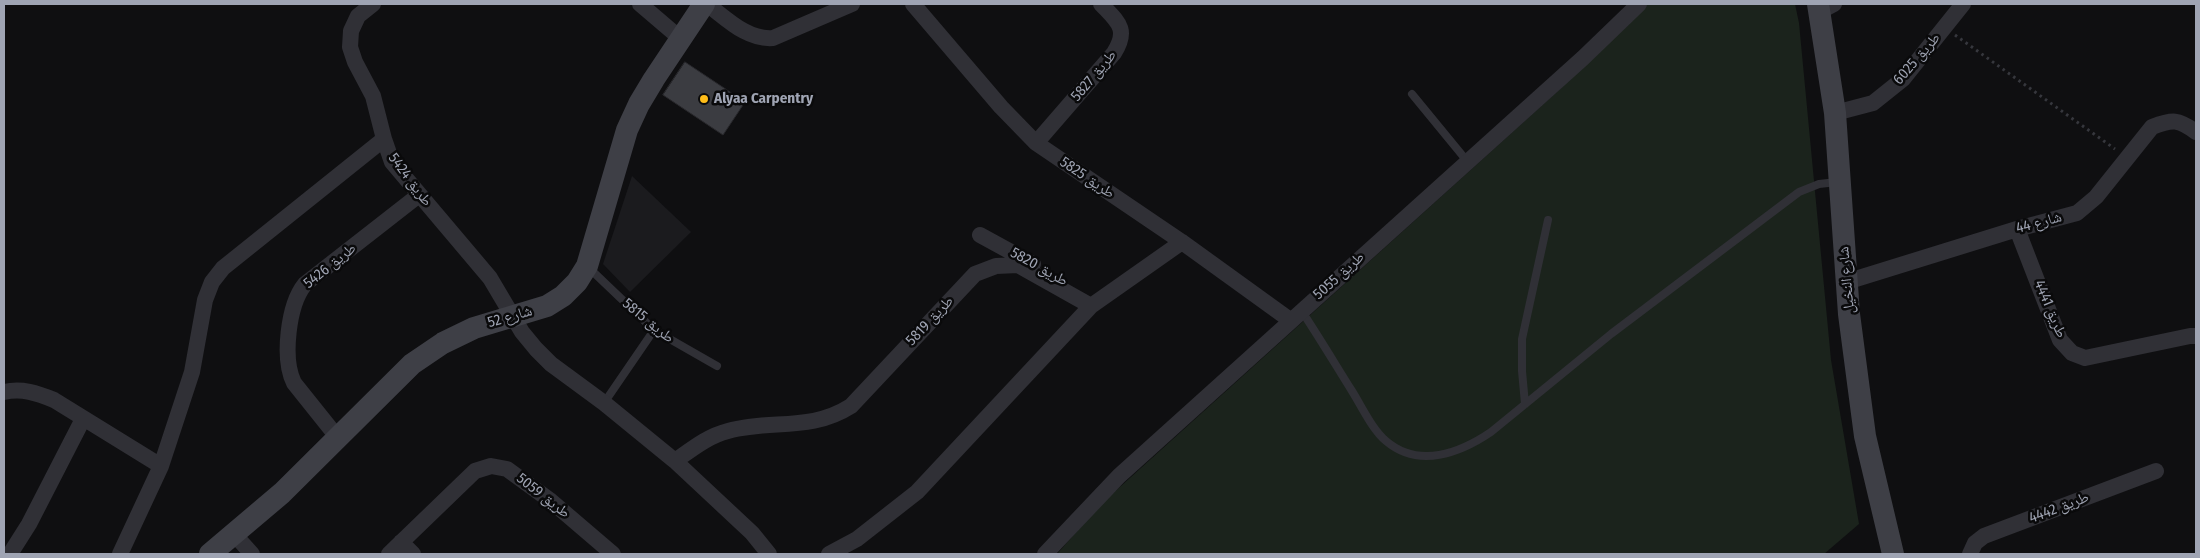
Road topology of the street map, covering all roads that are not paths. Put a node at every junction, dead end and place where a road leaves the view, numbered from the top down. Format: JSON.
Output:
{"nodes":[{"id":1,"x":374,"y":4,"type":"edge"},
{"id":2,"x":640,"y":4,"type":"edge"},
{"id":3,"x":706,"y":4,"type":"edge"},
{"id":4,"x":852,"y":4,"type":"edge"},
{"id":5,"x":914,"y":4,"type":"edge"},
{"id":6,"x":1100,"y":4,"type":"edge"},
{"id":7,"x":1639,"y":4,"type":"edge"},
{"id":8,"x":1964,"y":4,"type":"edge"},
{"id":9,"x":1824,"y":6,"type":"edge"},
{"id":10,"x":681,"y":39,"type":"junction"},
{"id":11,"x":1412,"y":94,"type":"dead end"},
{"id":12,"x":1834,"y":113,"type":"junction"},
{"id":13,"x":2196,"y":132,"type":"edge"},
{"id":14,"x":384,"y":139,"type":"junction"},
{"id":15,"x":1036,"y":143,"type":"junction"},
{"id":16,"x":1467,"y":160,"type":"junction"},
{"id":17,"x":1839,"y":182,"type":"junction"},
{"id":18,"x":420,"y":195,"type":"junction"},
{"id":19,"x":1548,"y":220,"type":"dead end"},
{"id":20,"x":2017,"y":228,"type":"junction"},
{"id":21,"x":980,"y":235,"type":"dead end"},
{"id":22,"x":1182,"y":242,"type":"junction"},
{"id":23,"x":587,"y":266,"type":"junction"},
{"id":24,"x":1846,"y":282,"type":"junction"},
{"id":25,"x":1094,"y":303,"type":"junction"},
{"id":26,"x":1296,"y":315,"type":"junction"},
{"id":27,"x":512,"y":316,"type":"junction"},
{"id":28,"x":654,"y":330,"type":"junction"},
{"id":29,"x":2196,"y":336,"type":"edge"},
{"id":30,"x":717,"y":366,"type":"dead end"},
{"id":31,"x":4,"y":392,"type":"edge"},
{"id":32,"x":604,"y":403,"type":"junction"},
{"id":33,"x":1525,"y":404,"type":"junction"},
{"id":34,"x":83,"y":419,"type":"junction"},
{"id":35,"x":338,"y":438,"type":"junction"},
{"id":36,"x":675,"y":462,"type":"junction"},
{"id":37,"x":161,"y":466,"type":"junction"},
{"id":38,"x":2156,"y":471,"type":"dead end"},
{"id":39,"x":234,"y":534,"type":"junction"},
{"id":40,"x":401,"y":542,"type":"junction"},
{"id":41,"x":10,"y":554,"type":"edge"},
{"id":42,"x":120,"y":554,"type":"edge"},
{"id":43,"x":210,"y":554,"type":"edge"},
{"id":44,"x":252,"y":554,"type":"edge"},
{"id":45,"x":389,"y":554,"type":"edge"},
{"id":46,"x":413,"y":554,"type":"edge"},
{"id":47,"x":612,"y":554,"type":"edge"},
{"id":48,"x":769,"y":554,"type":"edge"},
{"id":49,"x":828,"y":554,"type":"edge"},
{"id":50,"x":1045,"y":554,"type":"edge"},
{"id":51,"x":1893,"y":554,"type":"edge"},
{"id":52,"x":1970,"y":554,"type":"edge"}],
"edges":[{"from":1,"to":14,"type":"street","name":"طريق 5424"},
{"from":2,"to":10,"type":"street"},
{"from":3,"to":4,"type":"street"},
{"from":3,"to":10,"type":"street","name":"شارع 52"},
{"from":5,"to":15,"type":"street","name":"طريق 5825"},
{"from":6,"to":15,"type":"street","name":"طريق 5827"},
{"from":7,"to":16,"type":"street","name":"طريق 5055"},
{"from":8,"to":12,"type":"street","name":"طريق 6025"},
{"from":9,"to":12,"type":"street","name":"شارع النخيل"},
{"from":10,"to":23,"type":"street","name":"شارع 52"},
{"from":11,"to":16,"type":"lane"},
{"from":12,"to":17,"type":"street","name":"شارع النخيل"},
{"from":13,"to":20,"type":"street","name":"شارع 44"},
{"from":14,"to":18,"type":"street","name":"طريق 5424"},
{"from":14,"to":37,"type":"street"},
{"from":15,"to":22,"type":"street","name":"طريق 5825"},
{"from":16,"to":26,"type":"street","name":"طريق 5055"},
{"from":17,"to":24,"type":"street","name":"شارع النخيل"},
{"from":17,"to":33,"type":"lane"},
{"from":18,"to":27,"type":"street","name":"طريق 5424"},
{"from":18,"to":35,"type":"street","name":"طريق 5426"},
{"from":19,"to":33,"type":"lane"},
{"from":20,"to":24,"type":"street","name":"شارع 44"},
{"from":20,"to":29,"type":"street","name":"طريق 4441"},
{"from":21,"to":25,"type":"street","name":"طريق 5820"},
{"from":22,"to":25,"type":"street"},
{"from":22,"to":26,"type":"street","name":"طريق 5825"},
{"from":23,"to":27,"type":"street","name":"شارع 52"},
{"from":23,"to":28,"type":"lane","name":"طريق 5815"},
{"from":24,"to":51,"type":"street","name":"شارع النخيل"},
{"from":25,"to":36,"type":"street","name":"طريق 5819"},
{"from":25,"to":49,"type":"street"},
{"from":26,"to":33,"type":"lane"},
{"from":26,"to":50,"type":"street","name":"طريق 5055"},
{"from":27,"to":32,"type":"street"},
{"from":27,"to":35,"type":"street","name":"شارع 52"},
{"from":28,"to":30,"type":"lane","name":"طريق 5815"},
{"from":28,"to":32,"type":"lane"},
{"from":31,"to":34,"type":"street"},
{"from":32,"to":36,"type":"street"},
{"from":34,"to":37,"type":"street"},
{"from":34,"to":41,"type":"street"},
{"from":35,"to":39,"type":"street","name":"شارع 52"},
{"from":36,"to":48,"type":"street"},
{"from":37,"to":42,"type":"street"},
{"from":38,"to":52,"type":"street","name":"طريق 4442"},
{"from":39,"to":43,"type":"street","name":"شارع 52"},
{"from":39,"to":44,"type":"street"},
{"from":40,"to":45,"type":"street","name":"طريق 5059"},
{"from":40,"to":46,"type":"street"},
{"from":40,"to":47,"type":"street","name":"طريق 5059"}]}
